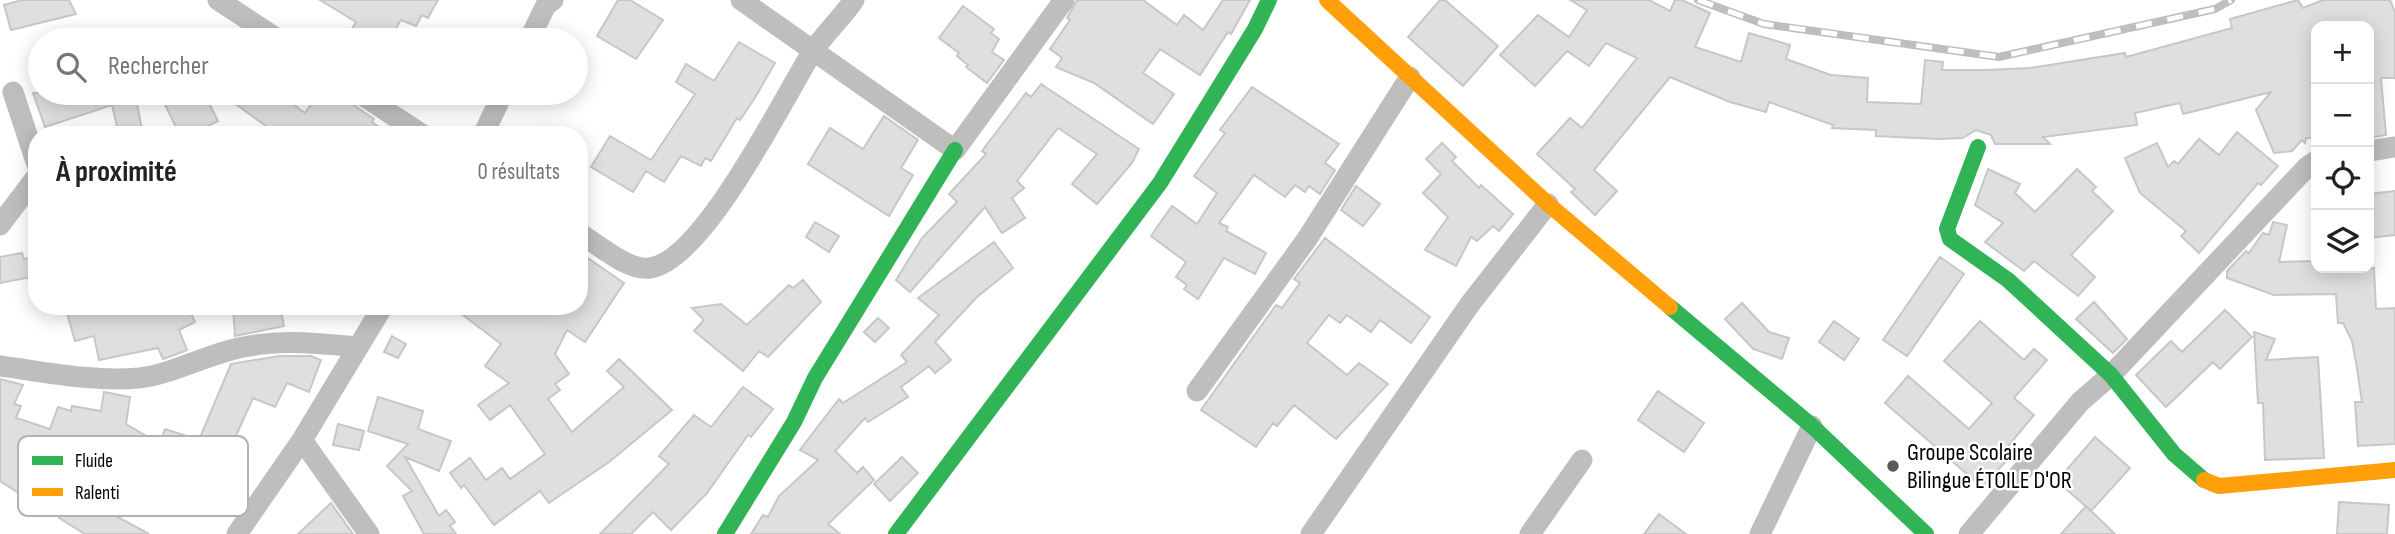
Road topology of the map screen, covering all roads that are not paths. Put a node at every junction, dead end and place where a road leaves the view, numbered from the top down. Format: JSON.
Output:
{"nodes":[{"id":1,"x":218,"y":0,"type":"edge"},
{"id":2,"x":741,"y":0,"type":"edge"},
{"id":3,"x":854,"y":0,"type":"edge"},
{"id":4,"x":1064,"y":0,"type":"edge"},
{"id":5,"x":1269,"y":0,"type":"edge"},
{"id":6,"x":1327,"y":0,"type":"edge"},
{"id":7,"x":546,"y":2,"type":"edge"},
{"id":8,"x":261,"y":28,"type":"edge"},
{"id":9,"x":534,"y":28,"type":"edge"},
{"id":10,"x":813,"y":50,"type":"junction"},
{"id":11,"x":1410,"y":77,"type":"junction"},
{"id":12,"x":13,"y":92,"type":"dead end"},
{"id":13,"x":377,"y":105,"type":"edge"},
{"id":14,"x":497,"y":105,"type":"edge"},
{"id":15,"x":409,"y":126,"type":"edge"},
{"id":16,"x":487,"y":126,"type":"edge"},
{"id":17,"x":28,"y":138,"type":"edge"},
{"id":18,"x":1978,"y":147,"type":"dead end"},
{"id":19,"x":2395,"y":147,"type":"edge"},
{"id":20,"x":955,"y":150,"type":"junction"},
{"id":21,"x":2374,"y":150,"type":"edge"},
{"id":22,"x":2311,"y":165,"type":"edge"},
{"id":23,"x":28,"y":188,"type":"edge"},
{"id":24,"x":1548,"y":204,"type":"junction"},
{"id":25,"x":0,"y":225,"type":"edge"},
{"id":26,"x":588,"y":238,"type":"edge"},
{"id":27,"x":378,"y":315,"type":"edge"},
{"id":28,"x":358,"y":347,"type":"junction"},
{"id":29,"x":0,"y":366,"type":"edge"},
{"id":30,"x":2111,"y":375,"type":"junction"},
{"id":31,"x":1197,"y":391,"type":"dead end"},
{"id":32,"x":1812,"y":426,"type":"junction"},
{"id":33,"x":302,"y":440,"type":"junction"},
{"id":34,"x":1582,"y":460,"type":"dead end"},
{"id":35,"x":2395,"y":470,"type":"edge"},
{"id":36,"x":237,"y":534,"type":"edge"},
{"id":37,"x":369,"y":534,"type":"edge"},
{"id":38,"x":724,"y":534,"type":"edge"},
{"id":39,"x":897,"y":534,"type":"edge"},
{"id":40,"x":1311,"y":534,"type":"edge"},
{"id":41,"x":1530,"y":534,"type":"edge"},
{"id":42,"x":1760,"y":534,"type":"edge"},
{"id":43,"x":1926,"y":534,"type":"edge"},
{"id":44,"x":1969,"y":534,"type":"edge"}],
"edges":[{"from":1,"to":8,"type":"street"},
{"from":2,"to":10,"type":"street"},
{"from":3,"to":10,"type":"street"},
{"from":4,"to":20,"type":"street"},
{"from":5,"to":39,"type":"street"},
{"from":6,"to":11,"type":"street"},
{"from":7,"to":9,"type":"street"},
{"from":10,"to":20,"type":"street"},
{"from":10,"to":26,"type":"street"},
{"from":11,"to":24,"type":"street"},
{"from":11,"to":31,"type":"street"},
{"from":12,"to":17,"type":"street"},
{"from":13,"to":15,"type":"street"},
{"from":14,"to":16,"type":"street"},
{"from":18,"to":30,"type":"street"},
{"from":19,"to":21,"type":"street"},
{"from":20,"to":38,"type":"street"},
{"from":22,"to":30,"type":"street"},
{"from":23,"to":25,"type":"street"},
{"from":24,"to":32,"type":"street"},
{"from":24,"to":40,"type":"street"},
{"from":27,"to":28,"type":"street"},
{"from":28,"to":29,"type":"street"},
{"from":28,"to":33,"type":"street"},
{"from":30,"to":35,"type":"street"},
{"from":30,"to":44,"type":"street"},
{"from":32,"to":42,"type":"street"},
{"from":32,"to":43,"type":"street"},
{"from":33,"to":36,"type":"street"},
{"from":33,"to":37,"type":"street"},
{"from":34,"to":41,"type":"street"}]}
